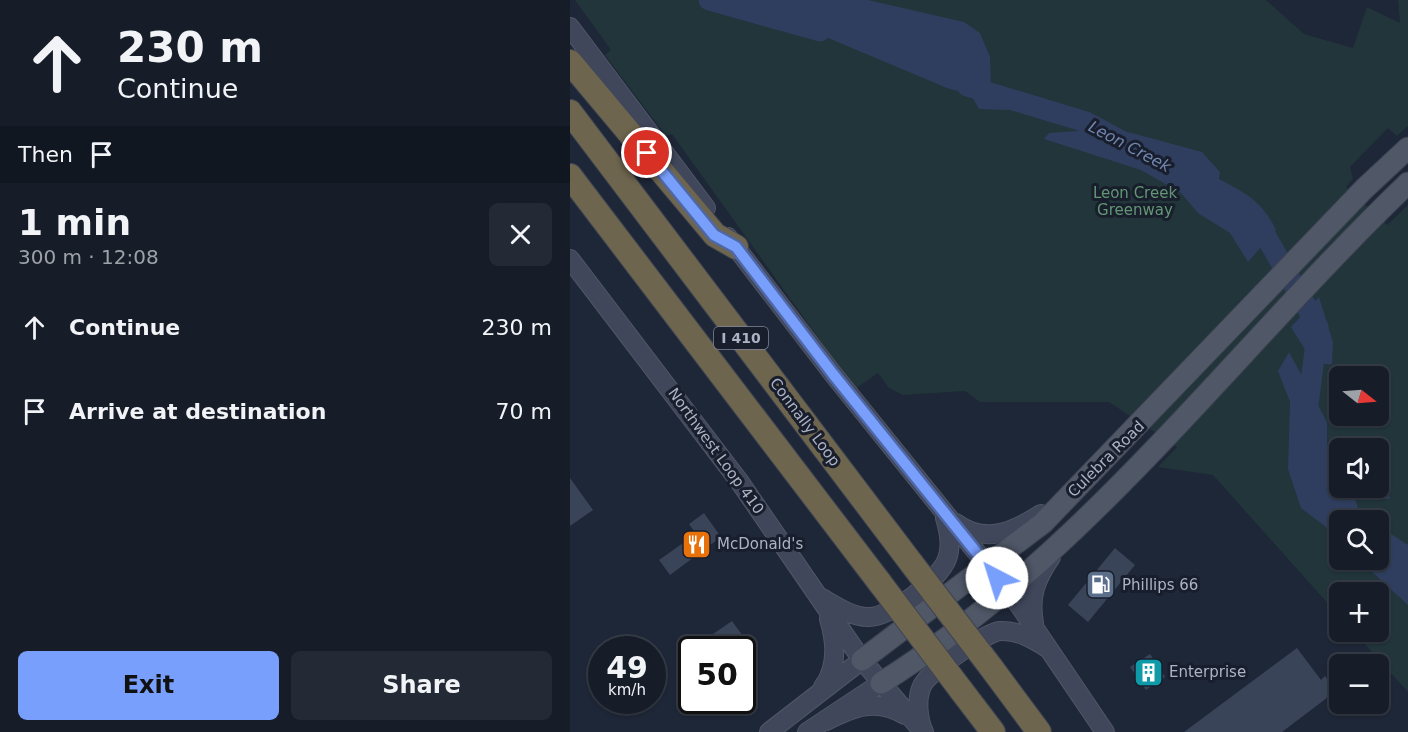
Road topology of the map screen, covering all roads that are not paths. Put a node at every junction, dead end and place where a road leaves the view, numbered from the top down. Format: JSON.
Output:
{"nodes":[{"id":1,"x":570,"y":27,"type":"edge"},
{"id":2,"x":570,"y":62,"type":"edge"},
{"id":3,"x":570,"y":112,"type":"edge"},
{"id":4,"x":1408,"y":148,"type":"edge"},
{"id":5,"x":570,"y":176,"type":"edge"},
{"id":6,"x":1408,"y":183,"type":"edge"},
{"id":7,"x":736,"y":247,"type":"junction"},
{"id":8,"x":570,"y":259,"type":"edge"},
{"id":9,"x":1070,"y":495,"type":"junction"},
{"id":10,"x":942,"y":510,"type":"junction"},
{"id":11,"x":1059,"y":546,"type":"junction"},
{"id":12,"x":988,"y":566,"type":"junction"},
{"id":13,"x":1007,"y":590,"type":"junction"},
{"id":14,"x":818,"y":596,"type":"junction"},
{"id":15,"x":1034,"y":625,"type":"junction"},
{"id":16,"x":1051,"y":651,"type":"junction"},
{"id":17,"x":862,"y":660,"type":"junction"},
{"id":18,"x":881,"y":683,"type":"junction"},
{"id":19,"x":819,"y":692,"type":"junction"},
{"id":20,"x":826,"y":721,"type":"junction"},
{"id":21,"x":920,"y":729,"type":"edge"},
{"id":22,"x":769,"y":732,"type":"edge"},
{"id":23,"x":807,"y":732,"type":"edge"},
{"id":24,"x":993,"y":732,"type":"edge"},
{"id":25,"x":1039,"y":732,"type":"edge"},
{"id":26,"x":1105,"y":732,"type":"edge"}],
"edges":[{"from":1,"to":7,"type":"main road"},
{"from":2,"to":7,"type":"highway"},
{"from":3,"to":25,"type":"highway","name":"Connally Loop","number":"I 410","bridge":true},
{"from":4,"to":9,"type":"main road","name":"Culebra Road"},
{"from":5,"to":24,"type":"highway","number":"I 410","bridge":true},
{"from":6,"to":11,"type":"main road","name":"Culebra Road"},
{"from":7,"to":10,"type":"main road"},
{"from":8,"to":14,"type":"main road","name":"Northwest Loop 410"},
{"from":9,"to":10,"type":"main road"},
{"from":9,"to":12,"type":"main road","name":"Culebra Road"},
{"from":10,"to":12,"type":"main road"},
{"from":10,"to":14,"type":"main road"},
{"from":11,"to":13,"type":"main road","name":"Culebra Road"},
{"from":11,"to":15,"type":"main road"},
{"from":12,"to":13,"type":"main road"},
{"from":12,"to":17,"type":"main road","name":"Culebra Road"},
{"from":13,"to":15,"type":"main road"},
{"from":13,"to":18,"type":"main road","name":"Culebra Road"},
{"from":14,"to":17,"type":"main road","name":"Northwest Loop 410"},
{"from":14,"to":19,"type":"main road"},
{"from":15,"to":16,"type":"main road"},
{"from":16,"to":21,"type":"main road"},
{"from":16,"to":26,"type":"main road"},
{"from":17,"to":18,"type":"main road","name":"Northwest Loop 410"},
{"from":17,"to":19,"type":"main road","name":"Culebra Road"},
{"from":18,"to":20,"type":"main road","name":"Culebra Road"},
{"from":18,"to":21,"type":"main road","name":"Northwest Loop 410"},
{"from":19,"to":22,"type":"main road","name":"Culebra Road"},
{"from":20,"to":21,"type":"main road"},
{"from":20,"to":23,"type":"main road","name":"Culebra Road"}]}
